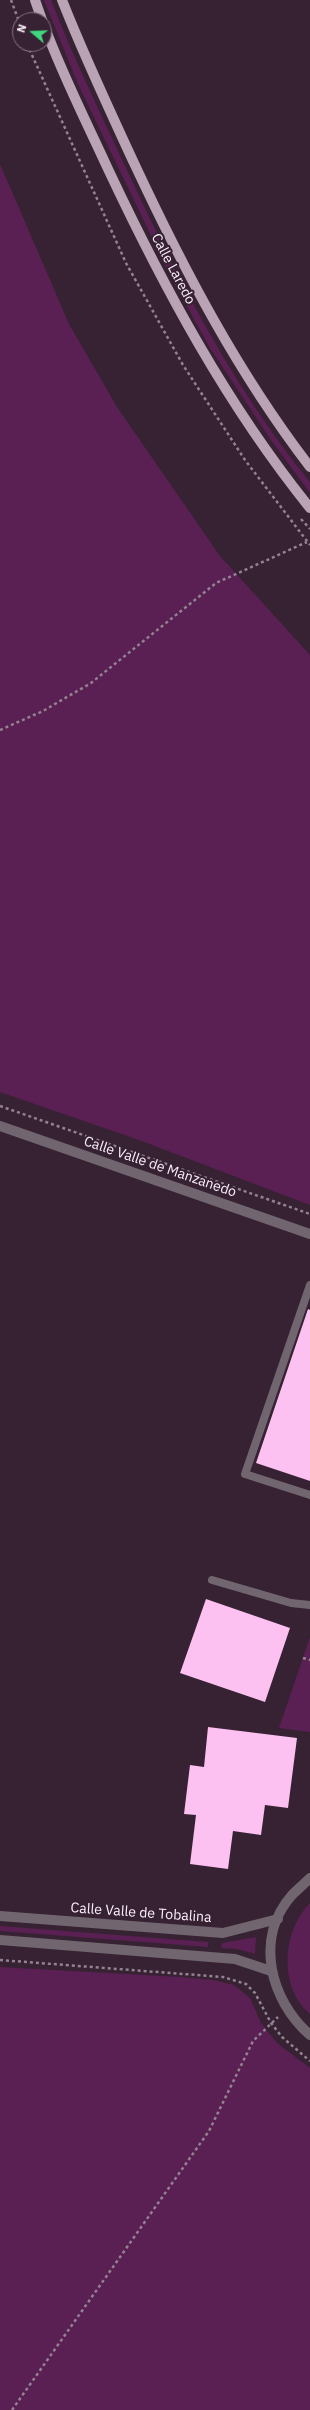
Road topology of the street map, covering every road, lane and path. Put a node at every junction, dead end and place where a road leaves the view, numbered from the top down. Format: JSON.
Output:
{"nodes":[{"id":1,"x":11,"y":0,"type":"edge"},
{"id":2,"x":35,"y":0,"type":"edge"},
{"id":3,"x":62,"y":0,"type":"edge"},
{"id":4,"x":16,"y":12,"type":"edge"},
{"id":5,"x":39,"y":12,"type":"edge"},
{"id":6,"x":52,"y":44,"type":"edge"},
{"id":7,"x":31,"y":52,"type":"edge"},
{"id":8,"x":310,"y":467,"type":"edge"},
{"id":9,"x":310,"y":508,"type":"edge"},
{"id":10,"x":307,"y":542,"type":"junction"},
{"id":11,"x":310,"y":545,"type":"edge"},
{"id":12,"x":0,"y":730,"type":"edge"},
{"id":13,"x":0,"y":1106,"type":"edge"},
{"id":14,"x":0,"y":1126,"type":"edge"},
{"id":15,"x":310,"y":1214,"type":"edge"},
{"id":16,"x":310,"y":1234,"type":"edge"},
{"id":17,"x":310,"y":1285,"type":"edge"},
{"id":18,"x":310,"y":1495,"type":"edge"},
{"id":19,"x":212,"y":1580,"type":"dead end"},
{"id":20,"x":310,"y":1605,"type":"edge"},
{"id":21,"x":303,"y":1658,"type":"dead end"},
{"id":22,"x":310,"y":1660,"type":"edge"},
{"id":23,"x":310,"y":1878,"type":"edge"},
{"id":24,"x":0,"y":1916,"type":"edge"},
{"id":25,"x":278,"y":1919,"type":"junction"},
{"id":26,"x":0,"y":1940,"type":"edge"},
{"id":27,"x":0,"y":1960,"type":"edge"},
{"id":28,"x":271,"y":1971,"type":"junction"},
{"id":29,"x":286,"y":2010,"type":"junction"},
{"id":30,"x":271,"y":2024,"type":"junction"},
{"id":31,"x":310,"y":2035,"type":"edge"},
{"id":32,"x":310,"y":2060,"type":"edge"},
{"id":33,"x":12,"y":2410,"type":"edge"}],
"edges":[{"from":1,"to":4,"type":"path"},
{"from":2,"to":5,"type":"main road"},
{"from":3,"to":8,"type":"main road","name":"Calle Laredo"},
{"from":6,"to":9,"type":"main road","name":"Calle Laredo"},
{"from":7,"to":10,"type":"path"},
{"from":10,"to":11,"type":"path"},
{"from":10,"to":12,"type":"path"},
{"from":13,"to":15,"type":"path"},
{"from":14,"to":16,"type":"street","name":"Calle Valle de Manzanedo"},
{"from":17,"to":18,"type":"lane"},
{"from":19,"to":20,"type":"lane"},
{"from":21,"to":22,"type":"path"},
{"from":23,"to":25,"type":"street"},
{"from":24,"to":25,"type":"street","name":"Calle Valle de Tobalina"},
{"from":25,"to":28,"type":"street"},
{"from":26,"to":28,"type":"street"},
{"from":27,"to":30,"type":"path"},
{"from":28,"to":29,"type":"street"},
{"from":29,"to":30,"type":"path"},
{"from":29,"to":31,"type":"street"},
{"from":30,"to":32,"type":"path"},
{"from":30,"to":33,"type":"path"}]}
